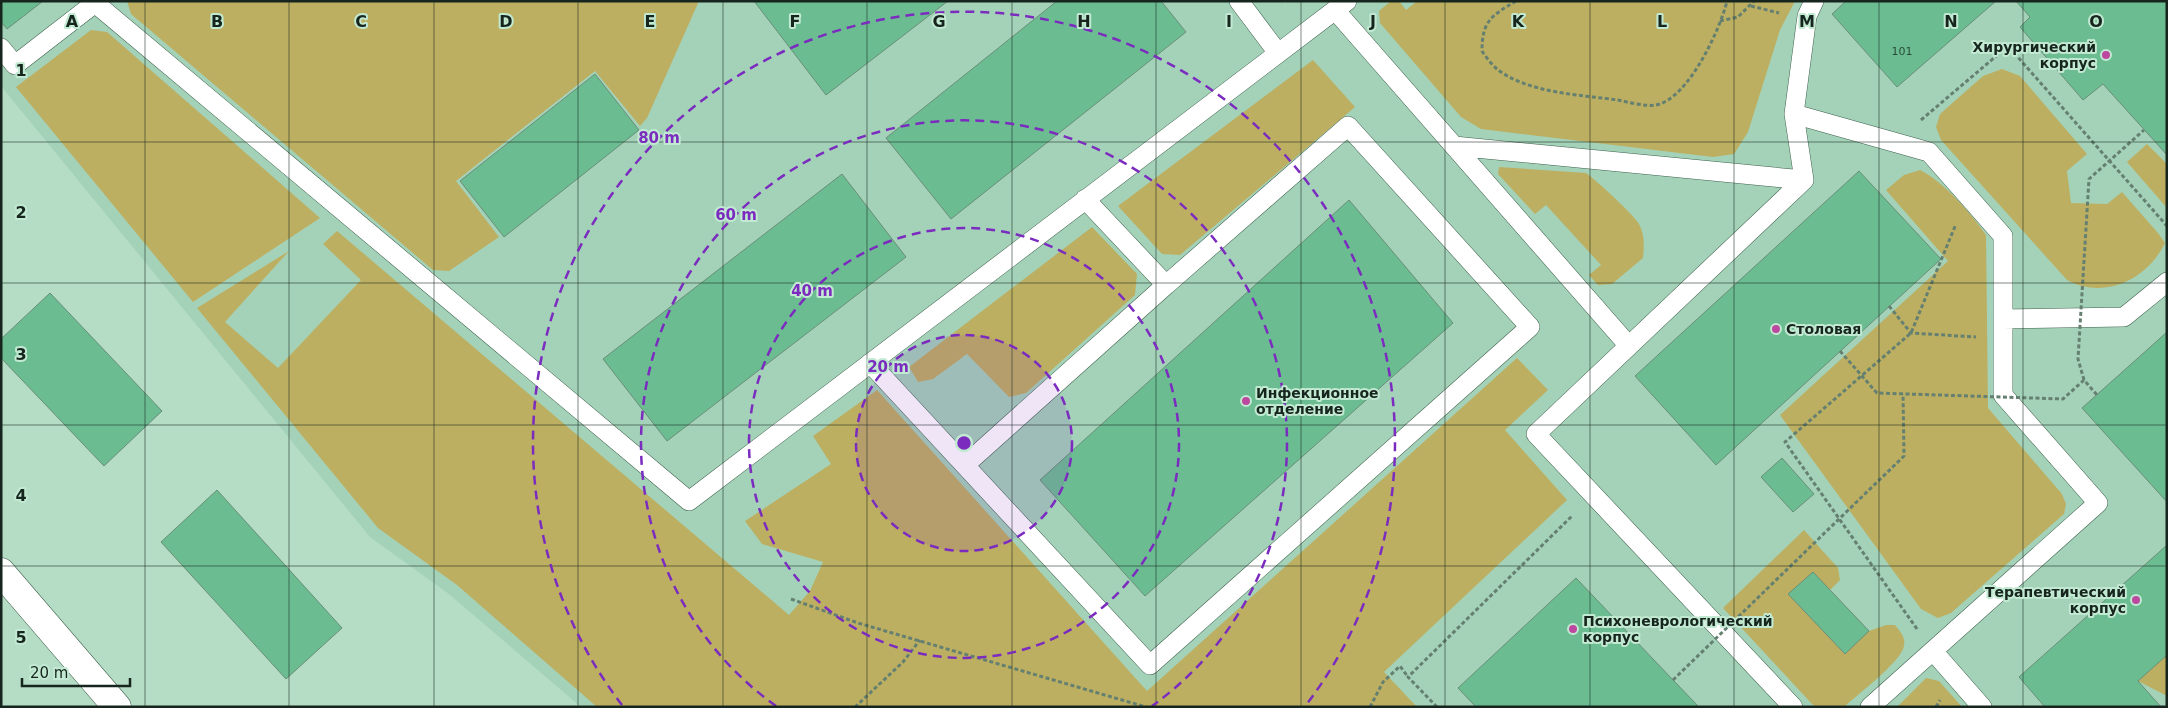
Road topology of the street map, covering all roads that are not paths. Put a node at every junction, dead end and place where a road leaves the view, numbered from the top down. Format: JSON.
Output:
{"nodes":[{"id":1,"x":1239,"y":1,"type":"edge"},
{"id":2,"x":1814,"y":1,"type":"edge"},
{"id":3,"x":96,"y":2,"type":"edge"},
{"id":4,"x":1341,"y":6,"type":"edge"},
{"id":5,"x":1,"y":48,"type":"edge"},
{"id":6,"x":1278,"y":53,"type":"junction"},
{"id":7,"x":1794,"y":114,"type":"junction"},
{"id":8,"x":1454,"y":146,"type":"junction"},
{"id":9,"x":1804,"y":180,"type":"junction"},
{"id":10,"x":1085,"y":199,"type":"junction"},
{"id":11,"x":2167,"y":282,"type":"edge"},
{"id":12,"x":1166,"y":285,"type":"junction"},
{"id":13,"x":2004,"y":319,"type":"junction"},
{"id":14,"x":1629,"y":346,"type":"junction"},
{"id":15,"x":870,"y":363,"type":"junction"},
{"id":16,"x":965,"y":465,"type":"junction"},
{"id":17,"x":1,"y":572,"type":"edge"},
{"id":18,"x":1932,"y":652,"type":"junction"},
{"id":19,"x":116,"y":707,"type":"edge"},
{"id":20,"x":1793,"y":707,"type":"edge"},
{"id":21,"x":1870,"y":707,"type":"edge"},
{"id":22,"x":1982,"y":707,"type":"edge"}],
"edges":[{"from":1,"to":6,"type":"lane"},
{"from":2,"to":7,"type":"lane"},
{"from":3,"to":5,"type":"lane"},
{"from":3,"to":15,"type":"lane"},
{"from":4,"to":6,"type":"lane"},
{"from":4,"to":8,"type":"lane"},
{"from":6,"to":10,"type":"lane"},
{"from":7,"to":9,"type":"lane"},
{"from":7,"to":13,"type":"lane"},
{"from":8,"to":9,"type":"lane"},
{"from":8,"to":14,"type":"lane"},
{"from":9,"to":14,"type":"lane"},
{"from":10,"to":12,"type":"lane"},
{"from":10,"to":15,"type":"lane"},
{"from":11,"to":13,"type":"lane"},
{"from":12,"to":16,"type":"lane"},
{"from":12,"to":16,"type":"lane"},
{"from":13,"to":18,"type":"lane"},
{"from":14,"to":20,"type":"lane"},
{"from":15,"to":16,"type":"lane"},
{"from":17,"to":19,"type":"street"},
{"from":18,"to":21,"type":"lane"},
{"from":18,"to":22,"type":"lane"}]}
